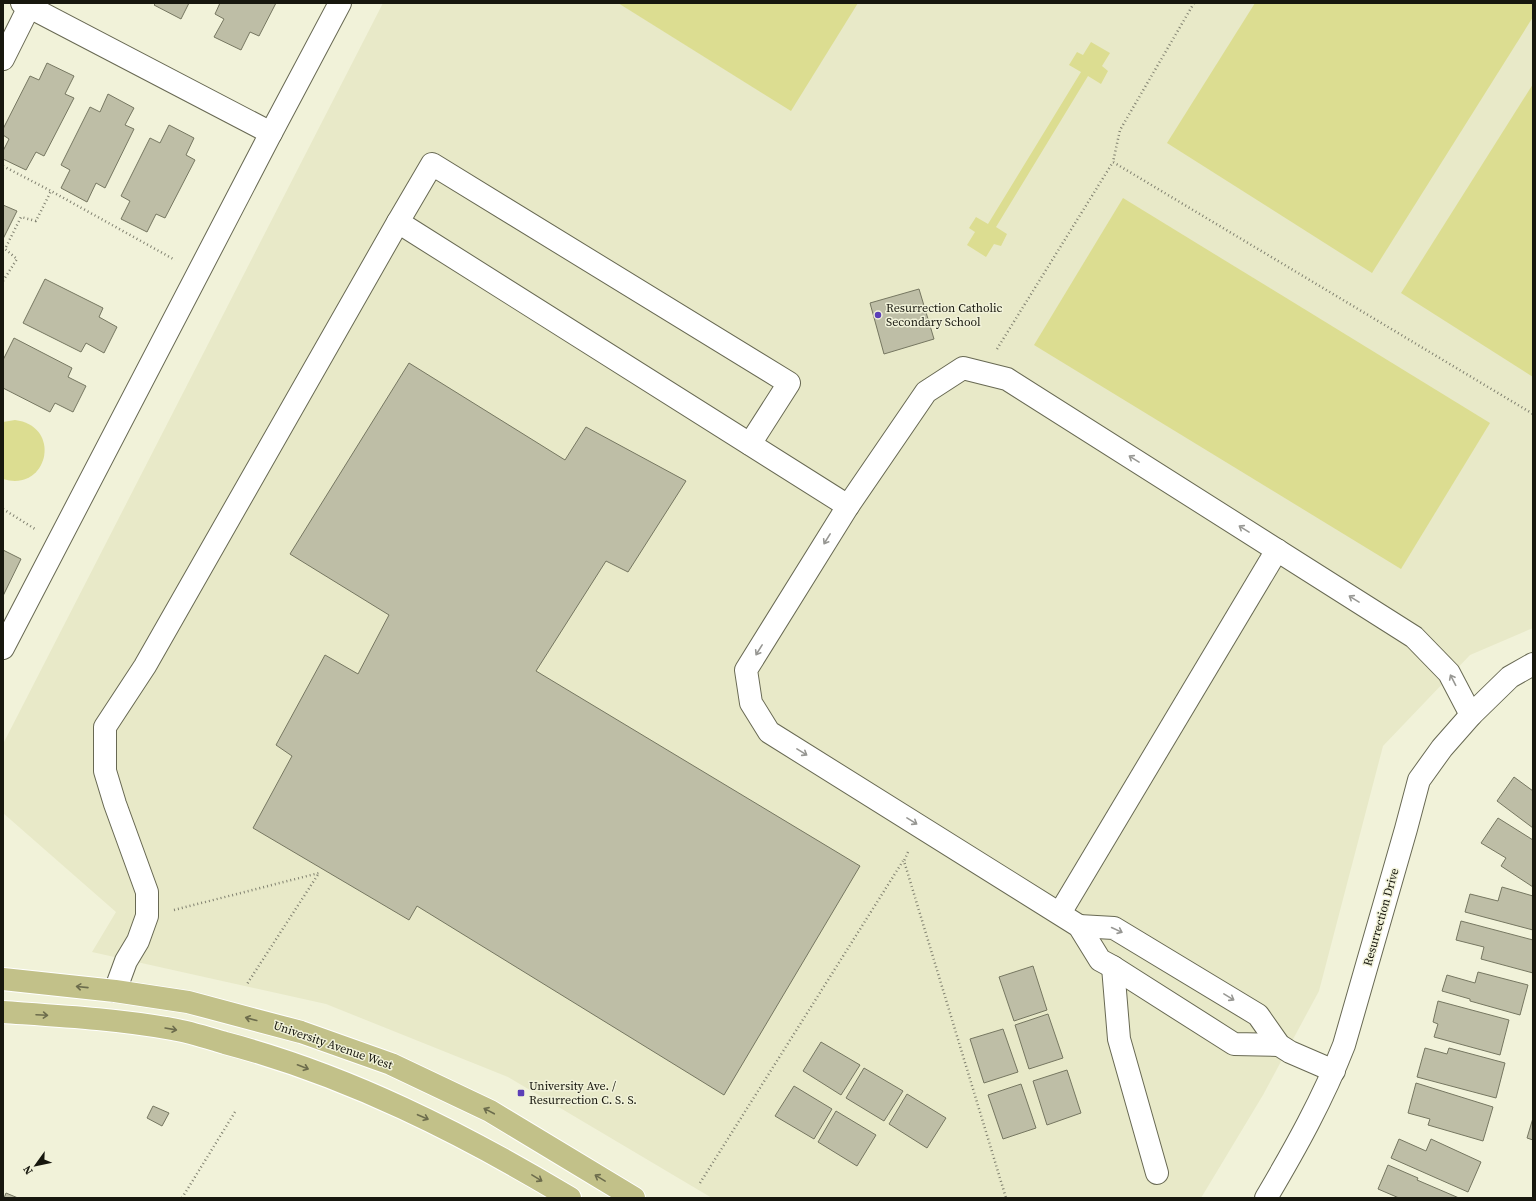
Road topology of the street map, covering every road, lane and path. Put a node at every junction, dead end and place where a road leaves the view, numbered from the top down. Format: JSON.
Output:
{"nodes":[{"id":1,"x":340,"y":3,"type":"edge"},
{"id":2,"x":1194,"y":3,"type":"edge"},
{"id":3,"x":28,"y":4,"type":"edge"},
{"id":4,"x":3,"y":59,"type":"edge"},
{"id":5,"x":271,"y":133,"type":"junction"},
{"id":6,"x":1113,"y":162,"type":"junction"},
{"id":7,"x":3,"y":166,"type":"edge"},
{"id":8,"x":50,"y":191,"type":"junction"},
{"id":9,"x":398,"y":222,"type":"junction"},
{"id":10,"x":198,"y":272,"type":"junction"},
{"id":11,"x":3,"y":281,"type":"edge"},
{"id":12,"x":982,"y":373,"type":"junction"},
{"id":13,"x":1533,"y":414,"type":"edge"},
{"id":14,"x":750,"y":444,"type":"junction"},
{"id":15,"x":848,"y":506,"type":"junction"},
{"id":16,"x":3,"y":509,"type":"edge"},
{"id":17,"x":57,"y":543,"type":"junction"},
{"id":18,"x":1277,"y":550,"type":"junction"},
{"id":19,"x":3,"y":648,"type":"edge"},
{"id":20,"x":1533,"y":664,"type":"edge"},
{"id":21,"x":1471,"y":715,"type":"junction"},
{"id":22,"x":921,"y":827,"type":"junction"},
{"id":23,"x":904,"y":861,"type":"junction"},
{"id":24,"x":1060,"y":914,"type":"junction"},
{"id":25,"x":147,"y":916,"type":"junction"},
{"id":26,"x":1079,"y":926,"type":"junction"},
{"id":27,"x":1113,"y":967,"type":"junction"},
{"id":28,"x":3,"y":979,"type":"edge"},
{"id":29,"x":247,"y":984,"type":"dead end"},
{"id":30,"x":115,"y":991,"type":"junction"},
{"id":31,"x":3,"y":1012,"type":"edge"},
{"id":32,"x":1279,"y":1045,"type":"junction"},
{"id":33,"x":1334,"y":1071,"type":"junction"},
{"id":34,"x":235,"y":1112,"type":"dead end"},
{"id":35,"x":1157,"y":1173,"type":"dead end"},
{"id":36,"x":700,"y":1183,"type":"dead end"},
{"id":37,"x":182,"y":1198,"type":"edge"},
{"id":38,"x":570,"y":1198,"type":"edge"},
{"id":39,"x":634,"y":1198,"type":"edge"},
{"id":40,"x":1006,"y":1198,"type":"edge"},
{"id":41,"x":1266,"y":1198,"type":"edge"}],
"edges":[{"from":1,"to":5,"type":"street"},
{"from":2,"to":6,"type":"path"},
{"from":3,"to":4,"type":"street"},
{"from":3,"to":5,"type":"street"},
{"from":5,"to":10,"type":"street"},
{"from":6,"to":12,"type":"path"},
{"from":6,"to":13,"type":"path"},
{"from":7,"to":8,"type":"path"},
{"from":8,"to":10,"type":"path"},
{"from":8,"to":11,"type":"path"},
{"from":9,"to":14,"type":"street"},
{"from":9,"to":14,"type":"street"},
{"from":9,"to":25,"type":"street"},
{"from":10,"to":17,"type":"street"},
{"from":12,"to":15,"type":"street"},
{"from":18,"to":12,"type":"street","one_way":true},
{"from":14,"to":15,"type":"street"},
{"from":15,"to":22,"type":"street","one_way":true},
{"from":16,"to":17,"type":"path"},
{"from":17,"to":19,"type":"street"},
{"from":21,"to":18,"type":"street","one_way":true},
{"from":18,"to":24,"type":"street"},
{"from":20,"to":21,"type":"street","name":"Resurrection Drive"},
{"from":21,"to":33,"type":"street","name":"Resurrection Drive"},
{"from":22,"to":23,"type":"path"},
{"from":22,"to":24,"type":"street"},
{"from":23,"to":36,"type":"path"},
{"from":23,"to":40,"type":"path"},
{"from":24,"to":26,"type":"street"},
{"from":25,"to":29,"type":"path"},
{"from":25,"to":30,"type":"street"},
{"from":26,"to":27,"type":"street"},
{"from":26,"to":32,"type":"street","one_way":true},
{"from":27,"to":32,"type":"street"},
{"from":27,"to":35,"type":"street"},
{"from":30,"to":28,"type":"main road","name":"University Avenue West","one_way":true},
{"from":39,"to":30,"type":"main road","name":"University Avenue West","one_way":true},
{"from":31,"to":38,"type":"main road","one_way":true},
{"from":32,"to":33,"type":"street"},
{"from":33,"to":41,"type":"street","name":"Resurrection Drive"},
{"from":34,"to":37,"type":"path"}]}
